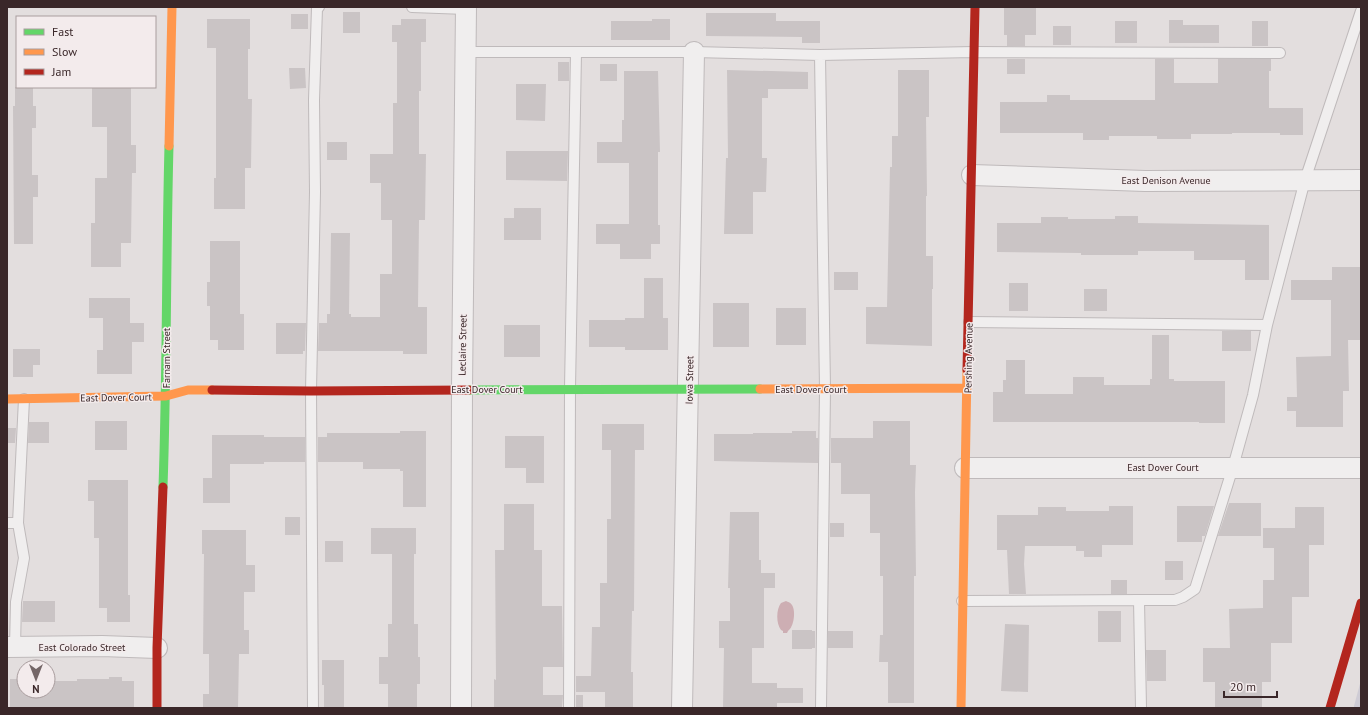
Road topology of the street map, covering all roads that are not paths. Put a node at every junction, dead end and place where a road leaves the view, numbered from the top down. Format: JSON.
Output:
{"nodes":[{"id":1,"x":172,"y":7,"type":"edge"},
{"id":2,"x":319,"y":7,"type":"edge"},
{"id":3,"x":412,"y":7,"type":"edge"},
{"id":4,"x":975,"y":7,"type":"edge"},
{"id":5,"x":466,"y":8,"type":"edge"},
{"id":6,"x":1361,"y":11,"type":"edge"},
{"id":7,"x":466,"y":52,"type":"junction"},
{"id":8,"x":694,"y":52,"type":"junction"},
{"id":9,"x":974,"y":52,"type":"junction"},
{"id":10,"x":576,"y":53,"type":"junction"},
{"id":11,"x":1280,"y":53,"type":"dead end"},
{"id":12,"x":820,"y":54,"type":"junction"},
{"id":13,"x":972,"y":175,"type":"junction"},
{"id":14,"x":1305,"y":180,"type":"junction"},
{"id":15,"x":1361,"y":180,"type":"edge"},
{"id":16,"x":969,"y":322,"type":"junction"},
{"id":17,"x":1267,"y":324,"type":"junction"},
{"id":18,"x":570,"y":388,"type":"junction"},
{"id":19,"x":689,"y":388,"type":"junction"},
{"id":20,"x":967,"y":388,"type":"junction"},
{"id":21,"x":462,"y":389,"type":"junction"},
{"id":22,"x":826,"y":389,"type":"junction"},
{"id":23,"x":311,"y":391,"type":"junction"},
{"id":24,"x":166,"y":396,"type":"junction"},
{"id":25,"x":7,"y":399,"type":"edge"},
{"id":26,"x":24,"y":399,"type":"junction"},
{"id":27,"x":1233,"y":467,"type":"junction"},
{"id":28,"x":965,"y":468,"type":"junction"},
{"id":29,"x":1361,"y":468,"type":"edge"},
{"id":30,"x":7,"y":523,"type":"edge"},
{"id":31,"x":18,"y":523,"type":"junction"},
{"id":32,"x":1139,"y":600,"type":"junction"},
{"id":33,"x":962,"y":601,"type":"junction"},
{"id":34,"x":1361,"y":603,"type":"edge"},
{"id":35,"x":11,"y":647,"type":"edge"},
{"id":36,"x":157,"y":648,"type":"junction"},
{"id":37,"x":157,"y":708,"type":"edge"},
{"id":38,"x":313,"y":708,"type":"edge"},
{"id":39,"x":461,"y":708,"type":"edge"},
{"id":40,"x":569,"y":708,"type":"edge"},
{"id":41,"x":682,"y":708,"type":"edge"},
{"id":42,"x":821,"y":708,"type":"edge"},
{"id":43,"x":961,"y":708,"type":"edge"},
{"id":44,"x":1140,"y":708,"type":"edge"},
{"id":45,"x":1330,"y":708,"type":"edge"}],
"edges":[{"from":1,"to":24,"type":"main road","name":"Farnam Street"},
{"from":2,"to":23,"type":"lane"},
{"from":3,"to":5,"type":"lane"},
{"from":4,"to":9,"type":"main road","name":"Pershing Avenue"},
{"from":5,"to":7,"type":"street","name":"Leclaire Street"},
{"from":6,"to":14,"type":"lane"},
{"from":7,"to":10,"type":"lane"},
{"from":7,"to":21,"type":"street","name":"Leclaire Street"},
{"from":8,"to":10,"type":"lane"},
{"from":8,"to":12,"type":"lane"},
{"from":8,"to":19,"type":"street","name":"Iowa Street"},
{"from":9,"to":11,"type":"lane"},
{"from":9,"to":12,"type":"lane"},
{"from":9,"to":13,"type":"main road","name":"Pershing Avenue"},
{"from":10,"to":18,"type":"lane"},
{"from":12,"to":22,"type":"lane"},
{"from":13,"to":14,"type":"street","name":"East Denison Avenue"},
{"from":13,"to":16,"type":"main road","name":"Pershing Avenue"},
{"from":14,"to":15,"type":"street","name":"East Denison Avenue"},
{"from":14,"to":17,"type":"lane"},
{"from":16,"to":17,"type":"lane"},
{"from":16,"to":20,"type":"main road","name":"Pershing Avenue"},
{"from":17,"to":27,"type":"lane"},
{"from":18,"to":19,"type":"main road","name":"East Dover Court"},
{"from":18,"to":21,"type":"main road","name":"East Dover Court"},
{"from":18,"to":40,"type":"lane"},
{"from":19,"to":22,"type":"main road","name":"East Dover Court"},
{"from":19,"to":41,"type":"street","name":"Iowa Street"},
{"from":20,"to":22,"type":"main road","name":"East Dover Court"},
{"from":20,"to":28,"type":"main road","name":"Pershing Avenue"},
{"from":21,"to":23,"type":"main road","name":"East Dover Court"},
{"from":21,"to":39,"type":"street","name":"Leclaire Street"},
{"from":22,"to":42,"type":"lane"},
{"from":23,"to":24,"type":"main road","name":"East Dover Court"},
{"from":23,"to":38,"type":"lane"},
{"from":24,"to":26,"type":"main road","name":"East Dover Court"},
{"from":24,"to":36,"type":"main road","name":"Farnam Street"},
{"from":25,"to":26,"type":"main road","name":"East Dover Court"},
{"from":26,"to":31,"type":"lane"},
{"from":27,"to":28,"type":"street","name":"East Dover Court"},
{"from":27,"to":29,"type":"street","name":"East Dover Court"},
{"from":27,"to":32,"type":"lane"},
{"from":28,"to":33,"type":"main road","name":"Pershing Avenue"},
{"from":30,"to":31,"type":"lane"},
{"from":31,"to":35,"type":"lane"},
{"from":32,"to":33,"type":"lane"},
{"from":32,"to":44,"type":"lane"},
{"from":33,"to":43,"type":"main road","name":"Pershing Avenue"},
{"from":34,"to":45,"type":"main road"},
{"from":35,"to":36,"type":"street","name":"East Colorado Street"},
{"from":36,"to":37,"type":"main road","name":"Farnam Street"}]}
